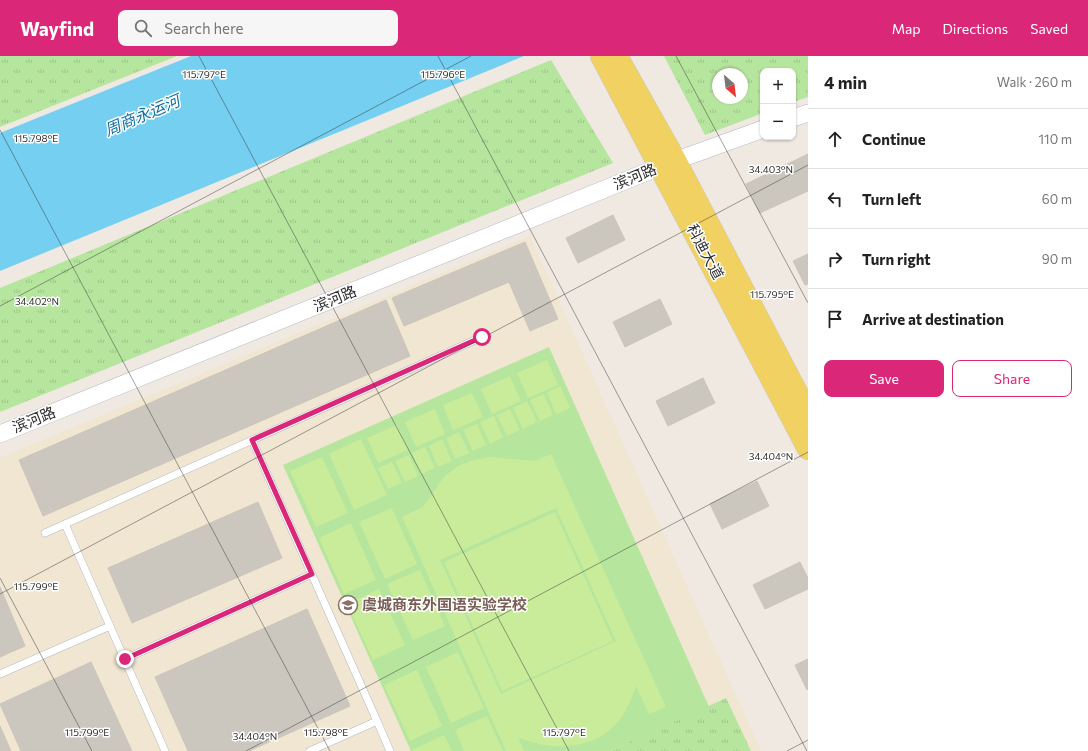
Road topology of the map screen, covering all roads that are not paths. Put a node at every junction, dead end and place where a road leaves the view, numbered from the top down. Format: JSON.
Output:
{"nodes":[{"id":1,"x":601,"y":56,"type":"edge"},
{"id":2,"x":617,"y":56,"type":"edge"},
{"id":3,"x":808,"y":113,"type":"edge"},
{"id":4,"x":796,"y":117,"type":"edge"},
{"id":5,"x":760,"y":130,"type":"edge"},
{"id":6,"x":668,"y":163,"type":"junction"},
{"id":7,"x":482,"y":337,"type":"dead end"},
{"id":8,"x":808,"y":413,"type":"edge"},
{"id":9,"x":0,"y":434,"type":"edge"},
{"id":10,"x":252,"y":440,"type":"junction"},
{"id":11,"x":808,"y":449,"type":"edge"},
{"id":12,"x":65,"y":524,"type":"junction"},
{"id":13,"x":45,"y":533,"type":"dead end"},
{"id":14,"x":312,"y":574,"type":"junction"},
{"id":15,"x":110,"y":626,"type":"junction"},
{"id":16,"x":125,"y":659,"type":"junction"},
{"id":17,"x":0,"y":674,"type":"edge"},
{"id":18,"x":377,"y":722,"type":"junction"},
{"id":19,"x":165,"y":751,"type":"edge"},
{"id":20,"x":310,"y":751,"type":"edge"},
{"id":21,"x":390,"y":751,"type":"edge"}],
"edges":[{"from":1,"to":6,"type":"main road","name":"科迪大道"},
{"from":2,"to":6,"type":"main road","name":"科迪大道"},
{"from":3,"to":4,"type":"street"},
{"from":5,"to":6,"type":"street","name":"滨河路"},
{"from":6,"to":8,"type":"main road","name":"科迪大道"},
{"from":6,"to":9,"type":"street","name":"滨河路"},
{"from":6,"to":11,"type":"main road","name":"科迪大道"},
{"from":7,"to":10,"type":"lane"},
{"from":10,"to":12,"type":"lane"},
{"from":10,"to":14,"type":"lane"},
{"from":12,"to":13,"type":"lane"},
{"from":12,"to":15,"type":"lane"},
{"from":14,"to":16,"type":"lane"},
{"from":14,"to":18,"type":"lane"},
{"from":15,"to":16,"type":"lane"},
{"from":15,"to":17,"type":"lane"},
{"from":16,"to":19,"type":"lane"},
{"from":18,"to":20,"type":"lane"},
{"from":18,"to":21,"type":"lane"}]}
